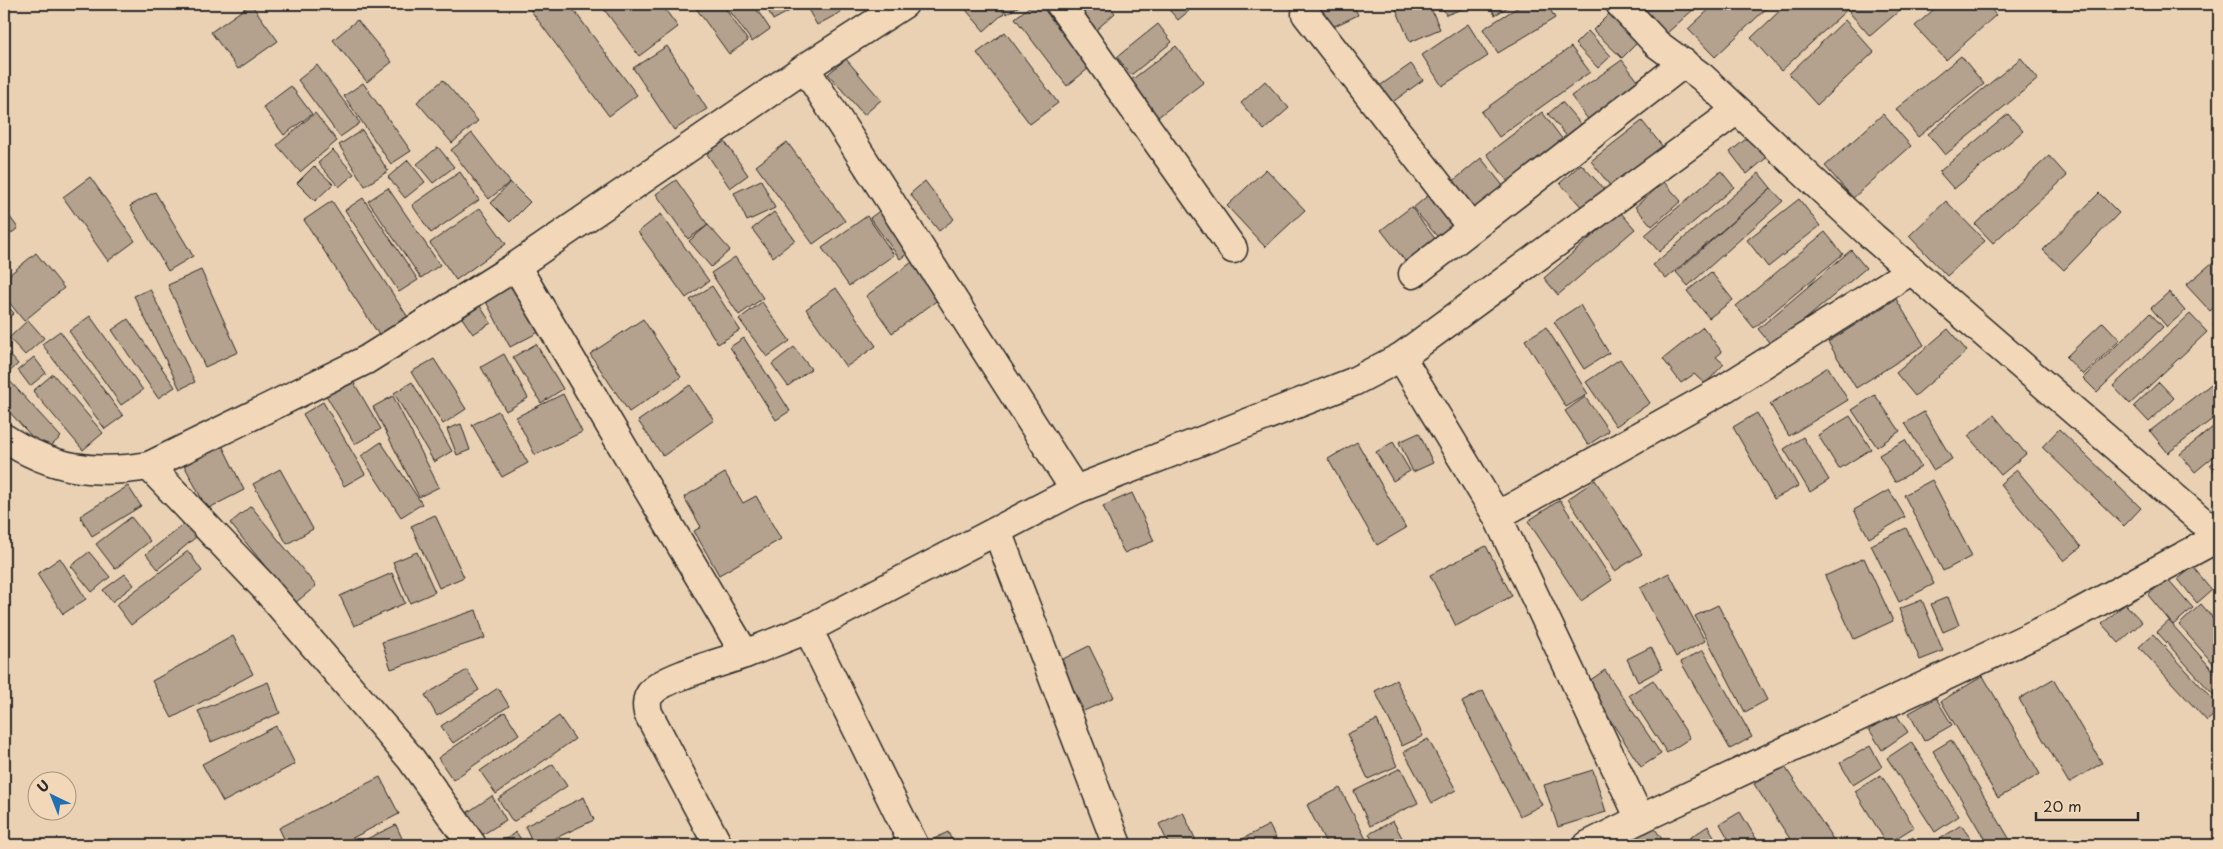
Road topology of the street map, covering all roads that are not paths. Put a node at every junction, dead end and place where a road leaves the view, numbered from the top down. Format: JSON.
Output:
{"nodes":[{"id":1,"x":904,"y":4,"type":"edge"},
{"id":2,"x":1060,"y":4,"type":"edge"},
{"id":3,"x":1620,"y":4,"type":"edge"},
{"id":4,"x":1306,"y":14,"type":"dead end"},
{"id":5,"x":1684,"y":63,"type":"junction"},
{"id":6,"x":805,"y":68,"type":"junction"},
{"id":7,"x":1737,"y":110,"type":"junction"},
{"id":8,"x":1472,"y":228,"type":"junction"},
{"id":9,"x":1232,"y":249,"type":"dead end"},
{"id":10,"x":516,"y":266,"type":"junction"},
{"id":11,"x":1912,"y":270,"type":"junction"},
{"id":12,"x":1413,"y":274,"type":"dead end"},
{"id":13,"x":1401,"y":357,"type":"junction"},
{"id":14,"x":4,"y":438,"type":"edge"},
{"id":15,"x":149,"y":466,"type":"junction"},
{"id":16,"x":1075,"y":490,"type":"junction"},
{"id":17,"x":1497,"y":516,"type":"junction"},
{"id":18,"x":997,"y":531,"type":"junction"},
{"id":19,"x":2219,"y":537,"type":"edge"},
{"id":20,"x":808,"y":629,"type":"junction"},
{"id":21,"x":745,"y":654,"type":"junction"},
{"id":22,"x":1640,"y":819,"type":"junction"},
{"id":23,"x":1602,"y":842,"type":"edge"},
{"id":24,"x":472,"y":845,"type":"edge"},
{"id":25,"x":718,"y":845,"type":"edge"},
{"id":26,"x":914,"y":845,"type":"edge"},
{"id":27,"x":1117,"y":845,"type":"edge"}],
"edges":[{"from":1,"to":6,"type":"street"},
{"from":2,"to":9,"type":"street"},
{"from":3,"to":5,"type":"street"},
{"from":4,"to":8,"type":"street"},
{"from":5,"to":7,"type":"street"},
{"from":5,"to":8,"type":"street"},
{"from":6,"to":10,"type":"street"},
{"from":6,"to":16,"type":"street"},
{"from":7,"to":11,"type":"street"},
{"from":7,"to":13,"type":"street"},
{"from":8,"to":12,"type":"street"},
{"from":10,"to":15,"type":"street"},
{"from":10,"to":21,"type":"street"},
{"from":11,"to":17,"type":"street"},
{"from":11,"to":19,"type":"street"},
{"from":13,"to":16,"type":"street"},
{"from":13,"to":17,"type":"street"},
{"from":14,"to":15,"type":"street"},
{"from":15,"to":24,"type":"street"},
{"from":16,"to":18,"type":"street"},
{"from":17,"to":22,"type":"street"},
{"from":18,"to":20,"type":"street"},
{"from":18,"to":27,"type":"street"},
{"from":19,"to":22,"type":"street"},
{"from":20,"to":21,"type":"street"},
{"from":20,"to":26,"type":"street"},
{"from":21,"to":25,"type":"street"},
{"from":22,"to":23,"type":"street"}]}
